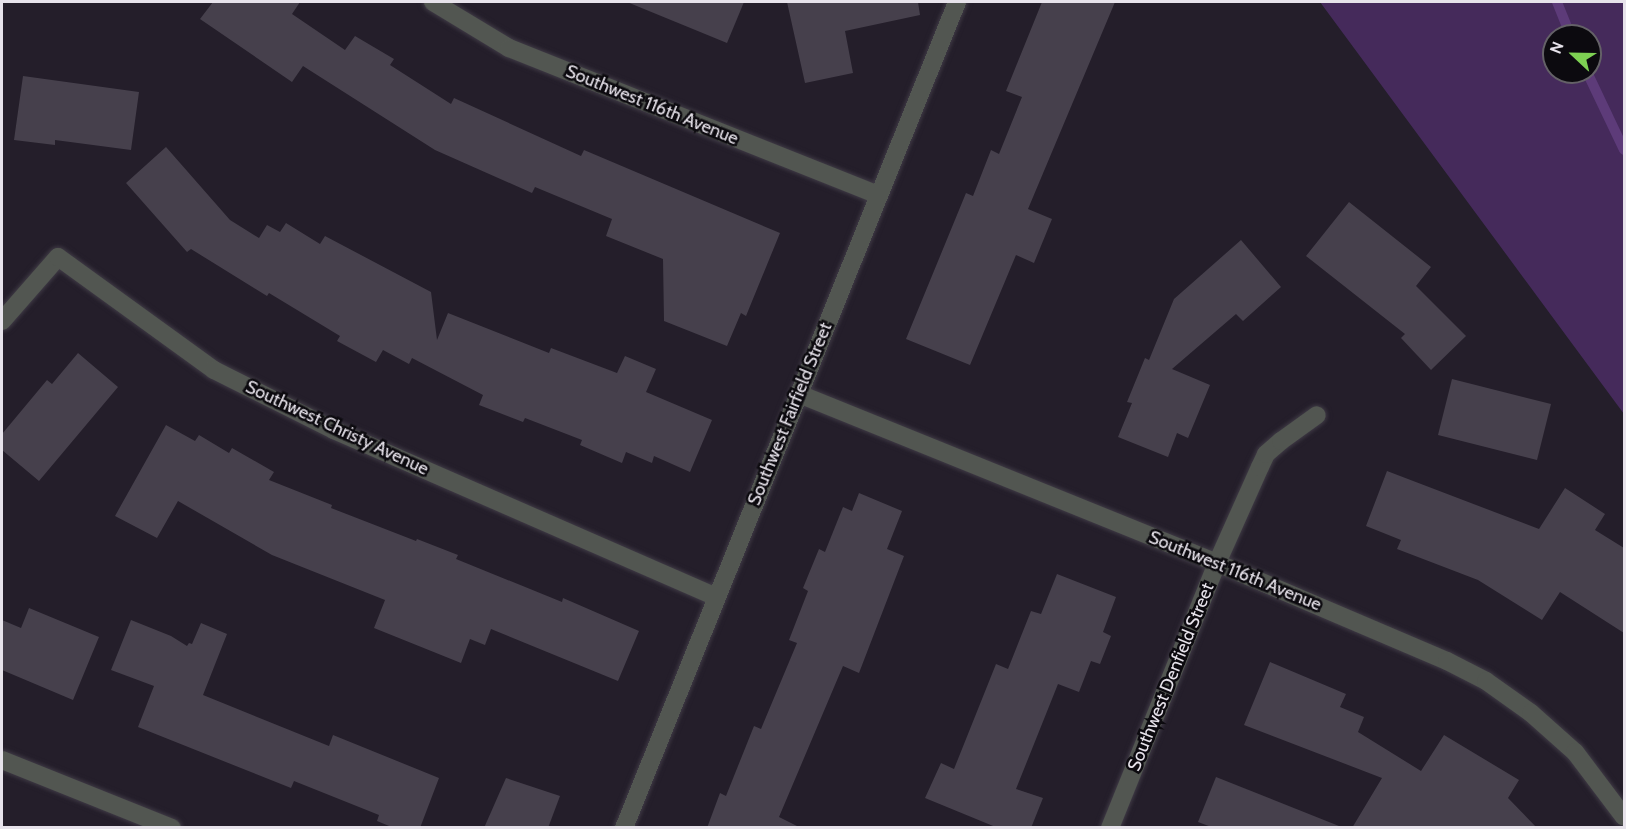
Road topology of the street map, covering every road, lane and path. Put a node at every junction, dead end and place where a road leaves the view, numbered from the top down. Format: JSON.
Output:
{"nodes":[{"id":1,"x":433,"y":2,"type":"edge"},
{"id":2,"x":957,"y":2,"type":"edge"},
{"id":3,"x":878,"y":195,"type":"junction"},
{"id":4,"x":2,"y":321,"type":"edge"},
{"id":5,"x":799,"y":394,"type":"junction"},
{"id":6,"x":1317,"y":416,"type":"dead end"},
{"id":7,"x":1217,"y":563,"type":"junction"},
{"id":8,"x":716,"y":597,"type":"junction"},
{"id":9,"x":2,"y":760,"type":"edge"},
{"id":10,"x":1624,"y":817,"type":"edge"},
{"id":11,"x":172,"y":828,"type":"edge"},
{"id":12,"x":624,"y":828,"type":"edge"},
{"id":13,"x":1110,"y":828,"type":"edge"}],
"edges":[{"from":1,"to":3,"type":"street","name":"Southwest 116th Avenue"},
{"from":2,"to":3,"type":"street","name":"Southwest Fairfield Street"},
{"from":3,"to":5,"type":"street","name":"Southwest Fairfield Street"},
{"from":4,"to":8,"type":"street","name":"Southwest Christy Avenue"},
{"from":5,"to":7,"type":"street","name":"Southwest 116th Avenue"},
{"from":5,"to":8,"type":"street","name":"Southwest Fairfield Street"},
{"from":6,"to":7,"type":"street","name":"Southwest Denfield Street"},
{"from":7,"to":10,"type":"street","name":"Southwest 116th Avenue"},
{"from":7,"to":13,"type":"street","name":"Southwest Denfield Street"},
{"from":8,"to":12,"type":"street","name":"Southwest Fairfield Street"},
{"from":9,"to":11,"type":"street"}]}
